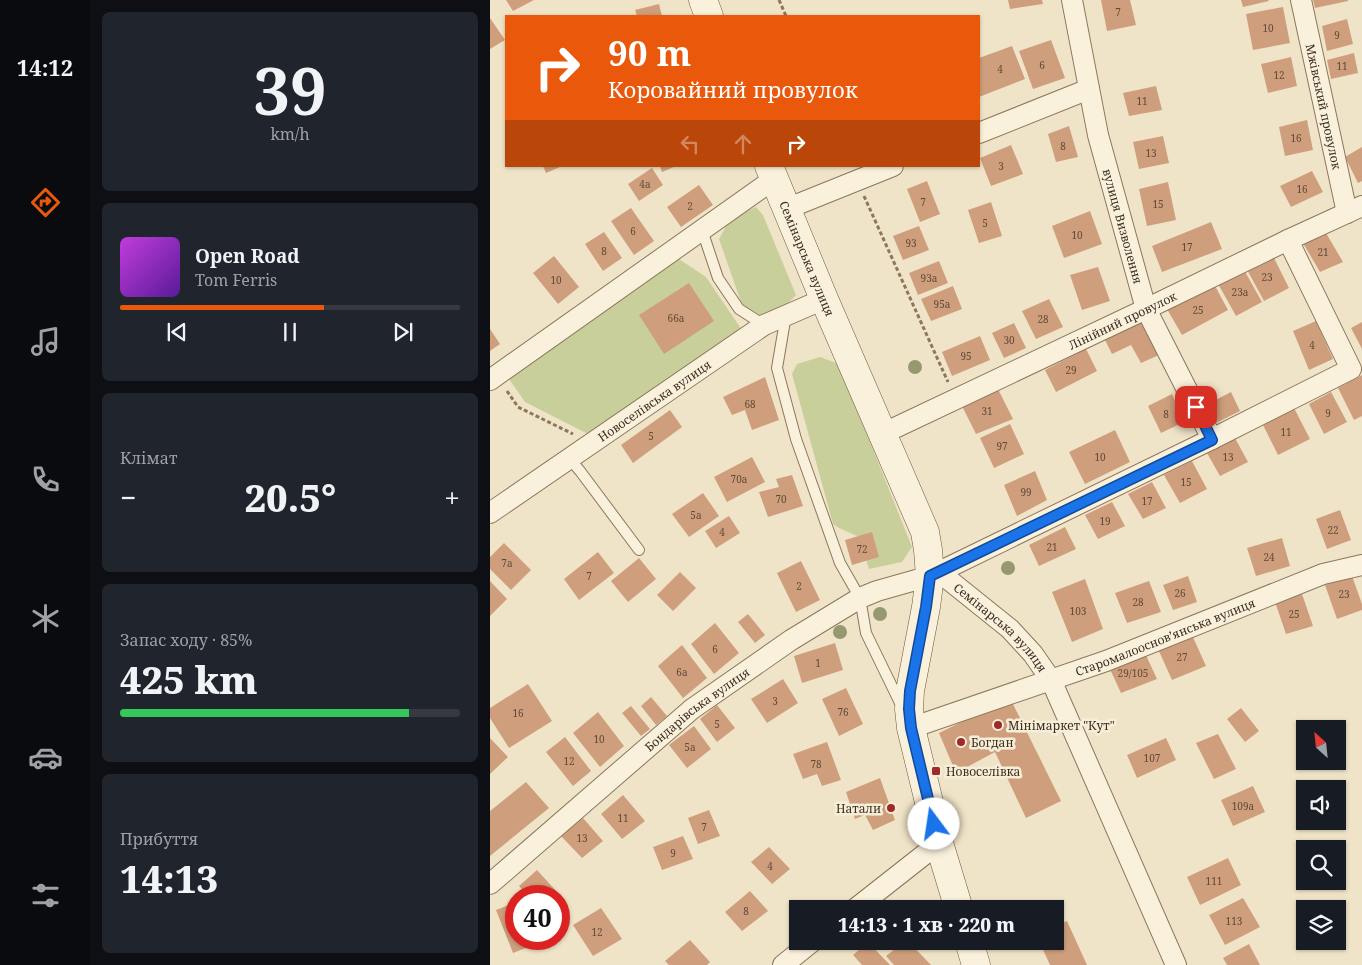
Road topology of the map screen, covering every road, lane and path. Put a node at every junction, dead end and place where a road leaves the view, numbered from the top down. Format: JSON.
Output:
{"nodes":[{"id":1,"x":703,"y":0,"type":"edge"},
{"id":2,"x":779,"y":0,"type":"edge"},
{"id":3,"x":1072,"y":0,"type":"edge"},
{"id":4,"x":1301,"y":0,"type":"edge"},
{"id":5,"x":709,"y":15,"type":"edge"},
{"id":6,"x":786,"y":15,"type":"edge"},
{"id":7,"x":1089,"y":89,"type":"junction"},
{"id":8,"x":980,"y":133,"type":"edge"},
{"id":9,"x":891,"y":167,"type":"edge"},
{"id":10,"x":771,"y":173,"type":"edge"},
{"id":11,"x":857,"y":180,"type":"junction"},
{"id":12,"x":786,"y":209,"type":"junction"},
{"id":13,"x":1355,"y":210,"type":"edge"},
{"id":14,"x":702,"y":230,"type":"junction"},
{"id":15,"x":1288,"y":240,"type":"junction"},
{"id":16,"x":824,"y":299,"type":"junction"},
{"id":17,"x":1146,"y":309,"type":"junction"},
{"id":18,"x":786,"y":315,"type":"junction"},
{"id":19,"x":764,"y":325,"type":"junction"},
{"id":20,"x":493,"y":378,"type":"edge"},
{"id":21,"x":955,"y":399,"type":"junction"},
{"id":22,"x":882,"y":434,"type":"junction"},
{"id":23,"x":1212,"y":440,"type":"junction"},
{"id":24,"x":591,"y":443,"type":"junction"},
{"id":25,"x":569,"y":458,"type":"junction"},
{"id":26,"x":490,"y":513,"type":"edge"},
{"id":27,"x":638,"y":550,"type":"dead end"},
{"id":28,"x":1362,"y":565,"type":"edge"},
{"id":29,"x":934,"y":574,"type":"junction"},
{"id":30,"x":860,"y":598,"type":"junction"},
{"id":31,"x":1051,"y":680,"type":"junction"},
{"id":32,"x":911,"y":728,"type":"junction"},
{"id":33,"x":939,"y":843,"type":"junction"},
{"id":34,"x":490,"y":884,"type":"edge"},
{"id":35,"x":866,"y":900,"type":"edge"},
{"id":36,"x":956,"y":900,"type":"edge"},
{"id":37,"x":802,"y":950,"type":"edge"},
{"id":38,"x":972,"y":950,"type":"edge"},
{"id":39,"x":783,"y":965,"type":"edge"},
{"id":40,"x":976,"y":965,"type":"edge"},
{"id":41,"x":1176,"y":965,"type":"edge"}],
"edges":[{"from":1,"to":5,"type":"street"},
{"from":2,"to":6,"type":"path"},
{"from":3,"to":7,"type":"street","name":"вулиця Визволення"},
{"from":4,"to":13,"type":"street","name":"Мжівський провулок"},
{"from":7,"to":8,"type":"street"},
{"from":7,"to":17,"type":"street","name":"вулиця Визволення"},
{"from":9,"to":11,"type":"street"},
{"from":10,"to":12,"type":"street","name":"Семінарська вулиця"},
{"from":10,"to":14,"type":"street"},
{"from":11,"to":12,"type":"street"},
{"from":11,"to":21,"type":"path"},
{"from":12,"to":16,"type":"street","name":"Семінарська вулиця"},
{"from":13,"to":15,"type":"street","name":"Лінійний провулок"},
{"from":14,"to":19,"type":"lane"},
{"from":14,"to":20,"type":"street"},
{"from":15,"to":17,"type":"street","name":"Лінійний провулок"},
{"from":15,"to":23,"type":"street","name":"Бондарівська вулиця"},
{"from":16,"to":18,"type":"street","name":"Новоселівська вулиця"},
{"from":16,"to":22,"type":"street","name":"Семінарська вулиця"},
{"from":17,"to":21,"type":"street","name":"Лінійний провулок"},
{"from":17,"to":23,"type":"street","name":"вулиця Визволення"},
{"from":18,"to":19,"type":"street","name":"Новоселівська вулиця"},
{"from":18,"to":30,"type":"lane"},
{"from":19,"to":24,"type":"street","name":"Новоселівська вулиця"},
{"from":20,"to":24,"type":"path"},
{"from":21,"to":22,"type":"street","name":"Лінійний провулок"},
{"from":22,"to":29,"type":"street","name":"Семінарська вулиця"},
{"from":23,"to":29,"type":"street","name":"Бондарівська вулиця"},
{"from":24,"to":25,"type":"street","name":"Новоселівська вулиця"},
{"from":25,"to":26,"type":"street","name":"Новоселівська вулиця"},
{"from":25,"to":27,"type":"lane"},
{"from":28,"to":31,"type":"street","name":"Старомалооснов’янська вулиця"},
{"from":29,"to":30,"type":"street","name":"Бондарівська вулиця"},
{"from":29,"to":31,"type":"street","name":"Семінарська вулиця"},
{"from":29,"to":32,"type":"street"},
{"from":30,"to":32,"type":"lane"},
{"from":30,"to":34,"type":"street","name":"Бондарівська вулиця"},
{"from":31,"to":32,"type":"street","name":"Старомалооснов’янська вулиця"},
{"from":31,"to":41,"type":"street","name":"Семінарська вулиця"},
{"from":32,"to":33,"type":"street"},
{"from":33,"to":35,"type":"street"},
{"from":33,"to":36,"type":"street"},
{"from":37,"to":39,"type":"street"},
{"from":38,"to":40,"type":"street"}]}
